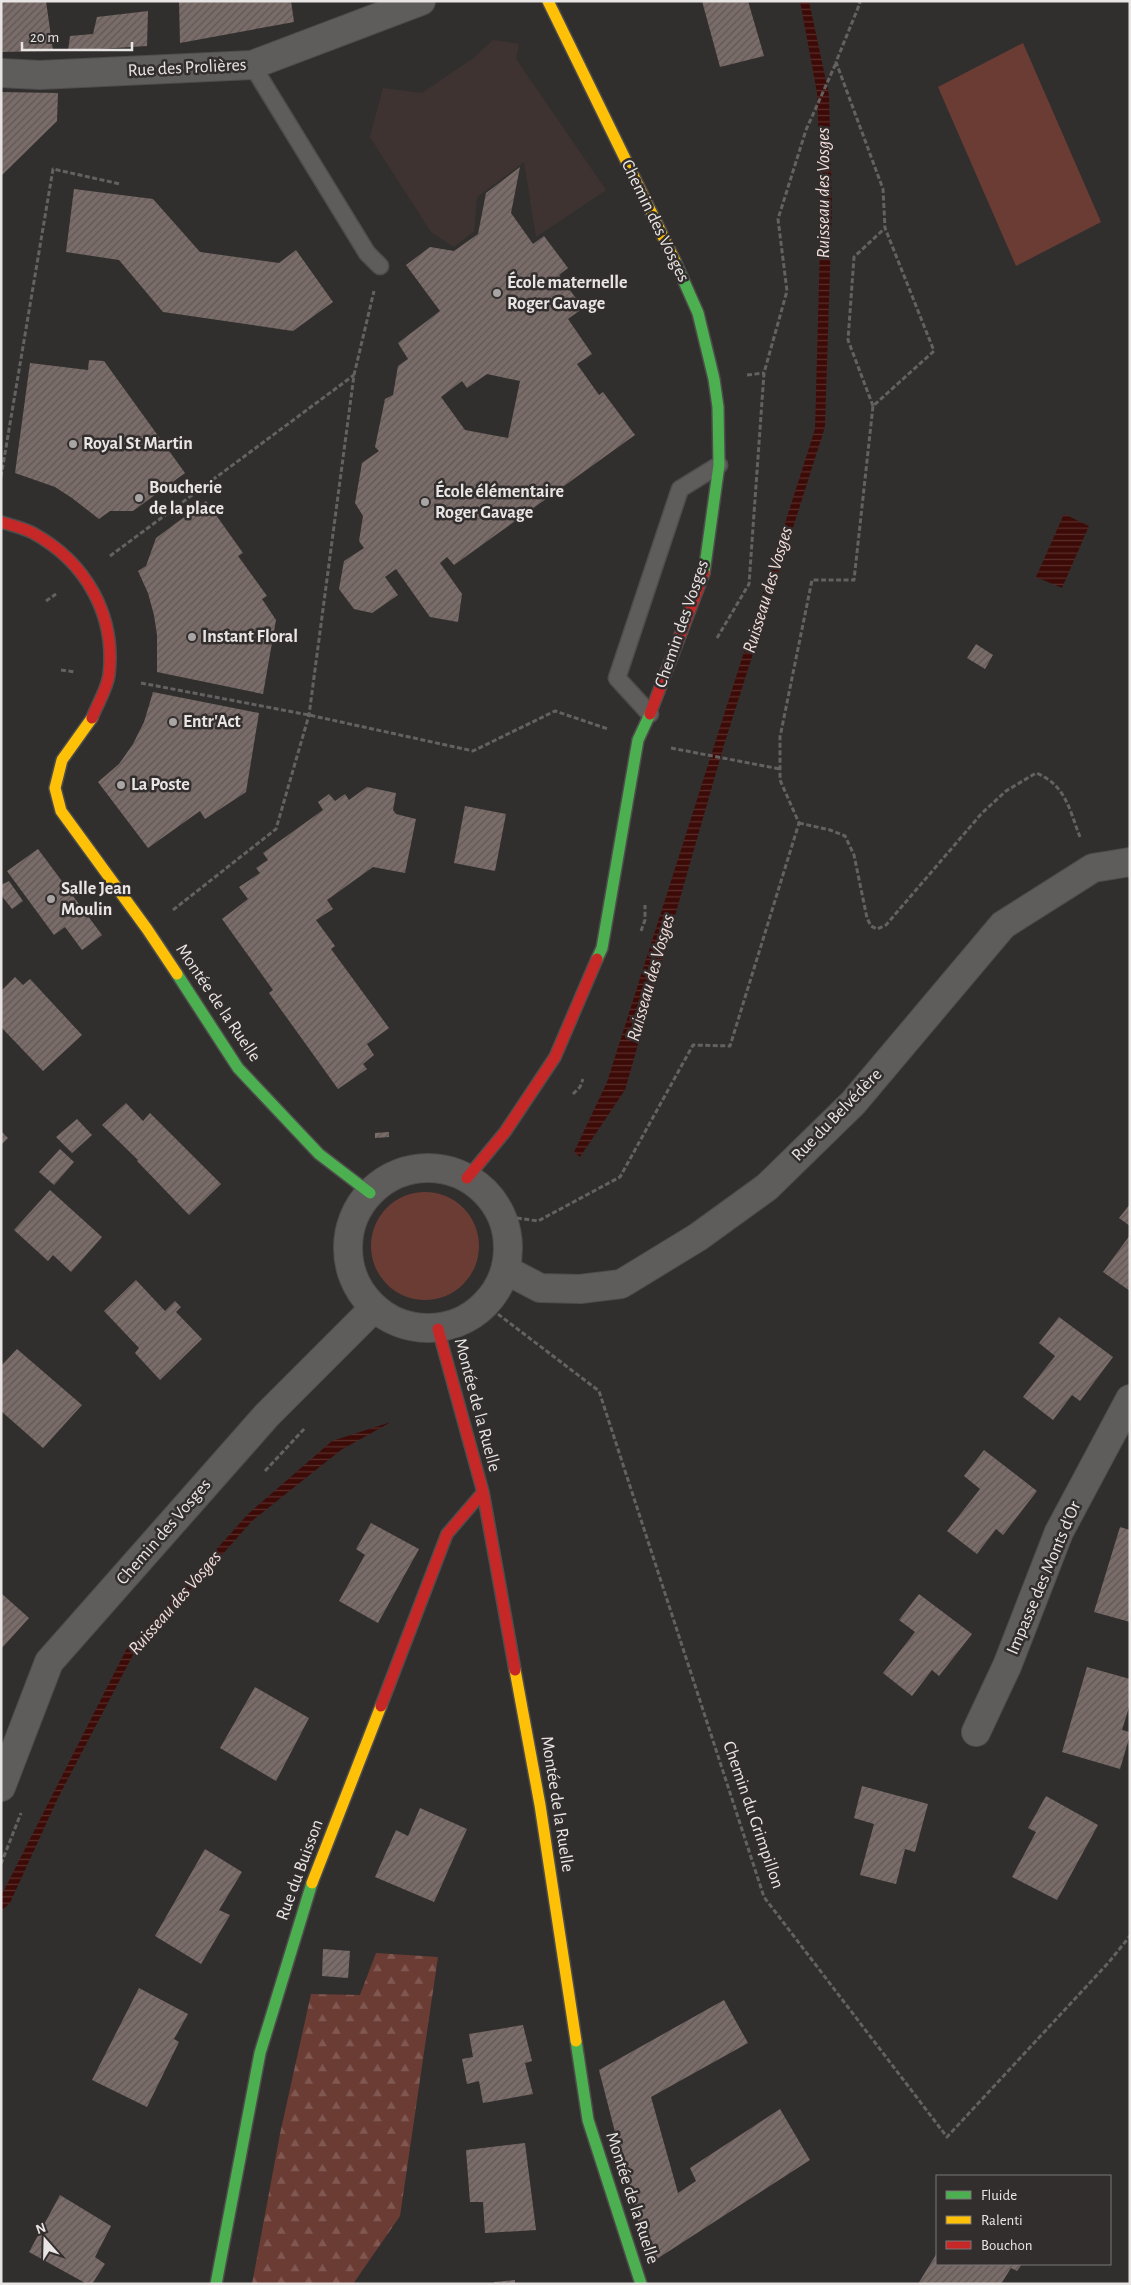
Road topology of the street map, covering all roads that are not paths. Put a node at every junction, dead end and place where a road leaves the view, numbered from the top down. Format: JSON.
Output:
{"nodes":[{"id":1,"x":421,"y":1,"type":"edge"},
{"id":2,"x":548,"y":1,"type":"edge"},
{"id":3,"x":252,"y":66,"type":"junction"},
{"id":4,"x":1,"y":73,"type":"edge"},
{"id":5,"x":380,"y":266,"type":"road end"},
{"id":6,"x":719,"y":465,"type":"junction"},
{"id":7,"x":1,"y":522,"type":"edge"},
{"id":8,"x":650,"y":714,"type":"junction"},
{"id":9,"x":1130,"y":862,"type":"edge"},
{"id":10,"x":467,"y":1178,"type":"junction"},
{"id":11,"x":370,"y":1193,"type":"junction"},
{"id":12,"x":506,"y":1270,"type":"junction"},
{"id":13,"x":374,"y":1308,"type":"junction"},
{"id":14,"x":438,"y":1328,"type":"junction"},
{"id":15,"x":1130,"y":1399,"type":"edge"},
{"id":16,"x":483,"y":1492,"type":"junction"},
{"id":17,"x":976,"y":1732,"type":"dead end"},
{"id":18,"x":1,"y":1787,"type":"edge"},
{"id":19,"x":216,"y":2284,"type":"edge"},
{"id":20,"x":642,"y":2284,"type":"edge"}],
"edges":[{"from":1,"to":3,"type":"street","name":"Rue des Prolières"},
{"from":2,"to":6,"type":"street","name":"Chemin des Vosges"},
{"from":3,"to":4,"type":"street","name":"Rue des Prolières"},
{"from":3,"to":5,"type":"lane"},
{"from":6,"to":8,"type":"street","name":"Chemin des Vosges"},
{"from":6,"to":8,"type":"lane"},
{"from":7,"to":11,"type":"street","name":"Montée de la Ruelle"},
{"from":8,"to":10,"type":"street","name":"Chemin des Vosges"},
{"from":9,"to":12,"type":"street","name":"Rue du Belvédère"},
{"from":10,"to":11,"type":"street"},
{"from":10,"to":12,"type":"street"},
{"from":11,"to":13,"type":"street"},
{"from":12,"to":14,"type":"street"},
{"from":13,"to":14,"type":"street"},
{"from":13,"to":18,"type":"street","name":"Chemin des Vosges"},
{"from":14,"to":16,"type":"street","name":"Montée de la Ruelle"},
{"from":15,"to":17,"type":"street","name":"Impasse des Monts d'Or"},
{"from":16,"to":19,"type":"street","name":"Rue du Buisson"},
{"from":16,"to":20,"type":"street","name":"Montée de la Ruelle"}]}
